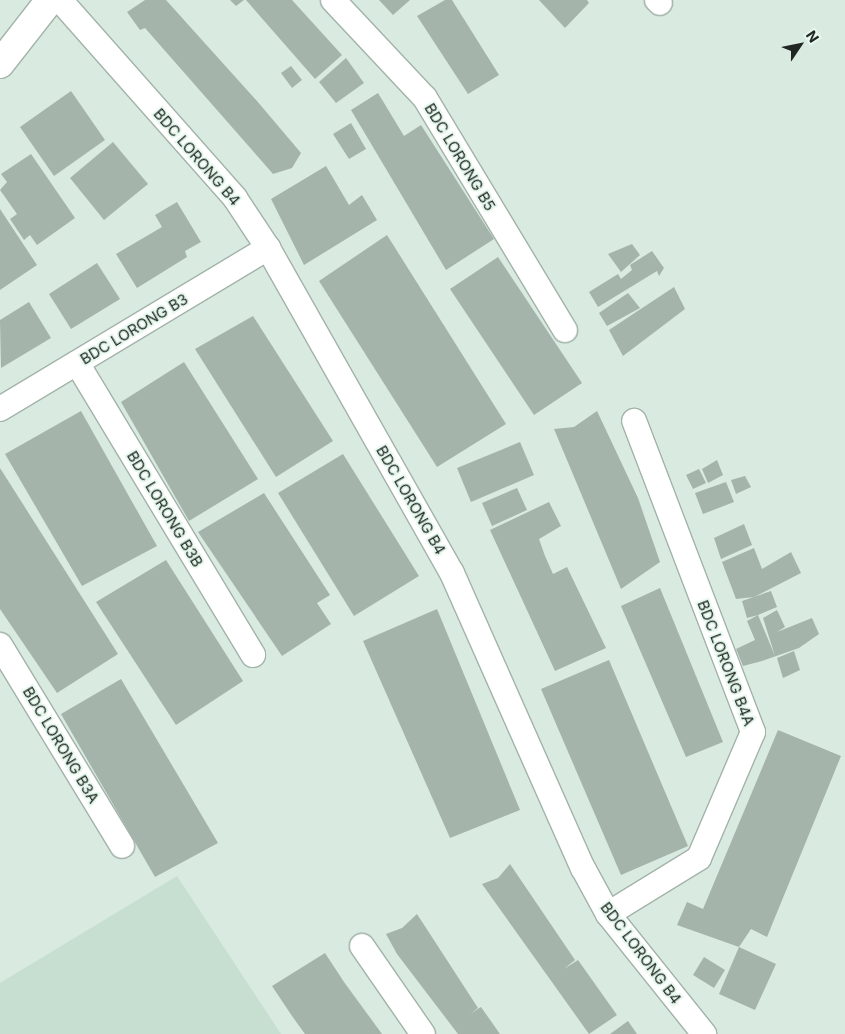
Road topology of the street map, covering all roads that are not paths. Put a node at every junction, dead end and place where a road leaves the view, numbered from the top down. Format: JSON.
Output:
{"nodes":[{"id":1,"x":50,"y":0,"type":"edge"},
{"id":2,"x":60,"y":0,"type":"edge"},
{"id":3,"x":333,"y":0,"type":"edge"},
{"id":4,"x":0,"y":64,"type":"edge"},
{"id":5,"x":268,"y":248,"type":"junction"},
{"id":6,"x":565,"y":330,"type":"dead end"},
{"id":7,"x":77,"y":363,"type":"junction"},
{"id":8,"x":0,"y":409,"type":"edge"},
{"id":9,"x":634,"y":421,"type":"dead end"},
{"id":10,"x":0,"y":645,"type":"edge"},
{"id":11,"x":253,"y":655,"type":"dead end"},
{"id":12,"x":122,"y":846,"type":"dead end"},
{"id":13,"x":608,"y":914,"type":"junction"},
{"id":14,"x":362,"y":946,"type":"dead end"},
{"id":15,"x":423,"y":1034,"type":"edge"},
{"id":16,"x":704,"y":1034,"type":"edge"}],
"edges":[{"from":1,"to":4,"type":"street"},
{"from":2,"to":5,"type":"street","name":"BDC LORONG B4"},
{"from":3,"to":6,"type":"street","name":"BDC LORONG B5"},
{"from":5,"to":7,"type":"street","name":"BDC LORONG B3"},
{"from":5,"to":13,"type":"street","name":"BDC LORONG B4"},
{"from":7,"to":8,"type":"street","name":"BDC LORONG B3"},
{"from":7,"to":11,"type":"street","name":"BDC LORONG B3B"},
{"from":9,"to":13,"type":"street","name":"BDC LORONG B4A"},
{"from":10,"to":12,"type":"street","name":"BDC LORONG B3A"},
{"from":13,"to":16,"type":"street","name":"BDC LORONG B4"},
{"from":14,"to":15,"type":"street"}]}
